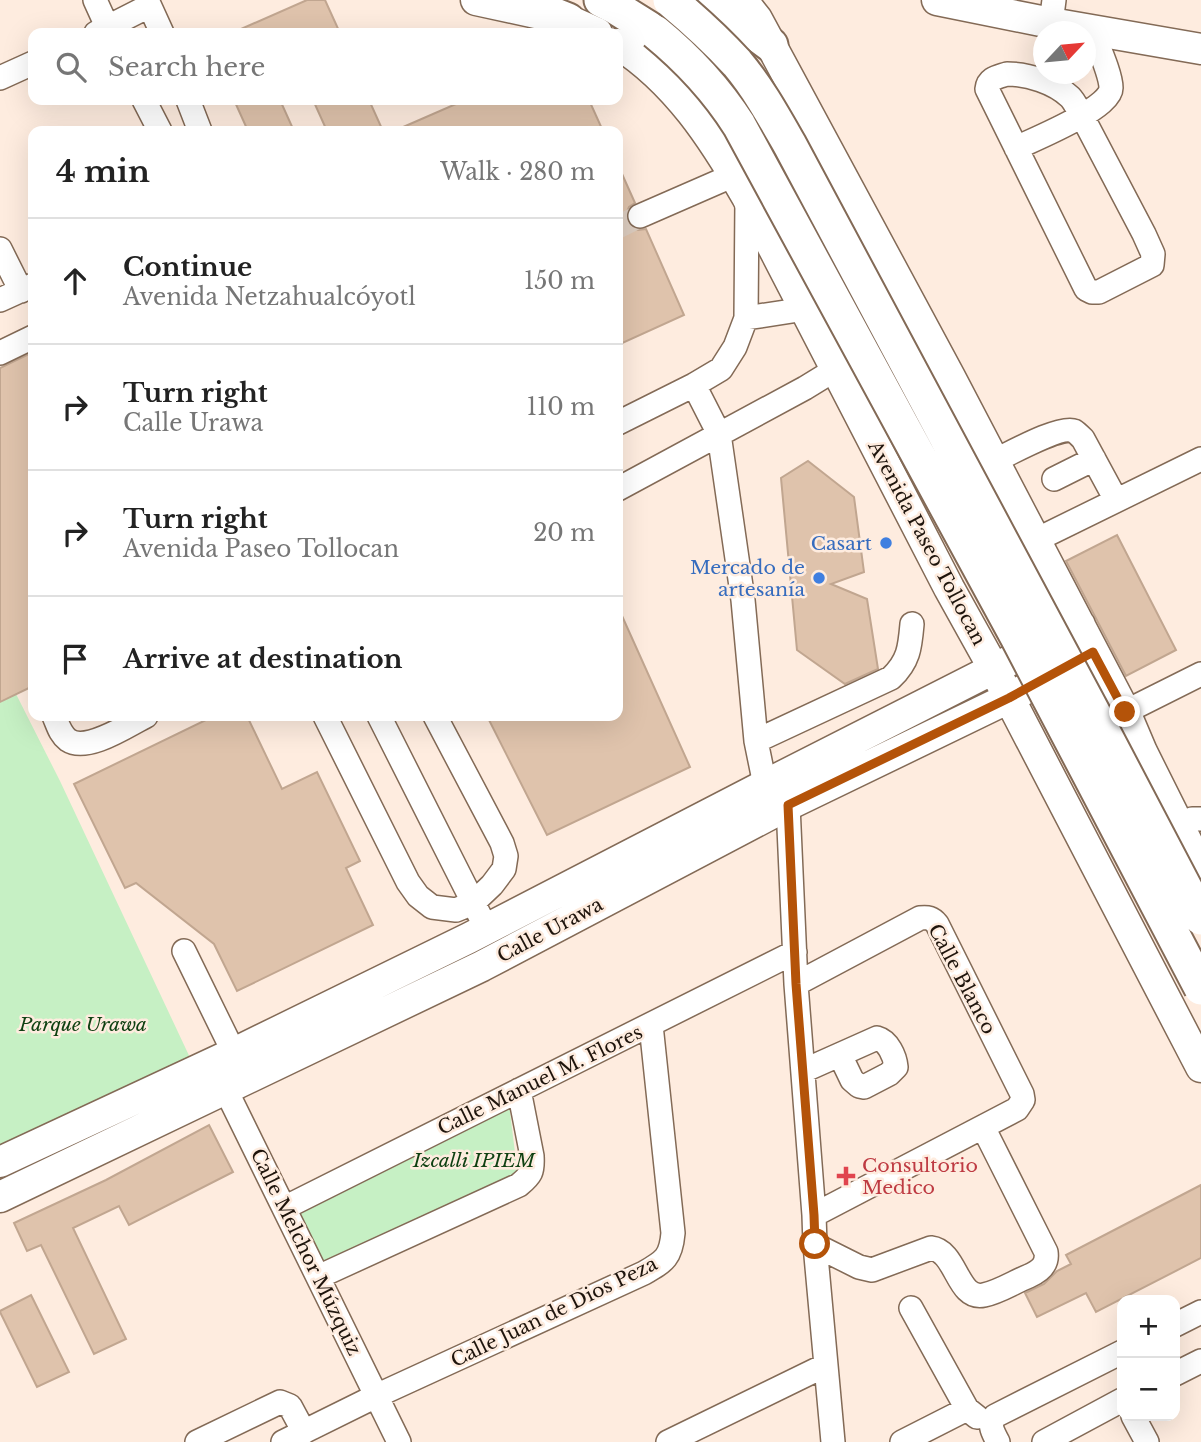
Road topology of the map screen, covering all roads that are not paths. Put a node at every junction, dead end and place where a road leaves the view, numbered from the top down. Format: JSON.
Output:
{"nodes":[{"id":1,"x":95,"y":0,"type":"edge"},
{"id":2,"x":476,"y":0,"type":"edge"},
{"id":3,"x":517,"y":0,"type":"edge"},
{"id":4,"x":601,"y":0,"type":"edge"},
{"id":5,"x":670,"y":0,"type":"edge"},
{"id":6,"x":710,"y":0,"type":"edge"},
{"id":7,"x":742,"y":0,"type":"edge"},
{"id":8,"x":937,"y":0,"type":"edge"},
{"id":9,"x":148,"y":3,"type":"edge"},
{"id":10,"x":1053,"y":12,"type":"edge"},
{"id":11,"x":1072,"y":21,"type":"edge"},
{"id":12,"x":582,"y":27,"type":"edge"},
{"id":13,"x":103,"y":28,"type":"edge"},
{"id":14,"x":109,"y":28,"type":"edge"},
{"id":15,"x":160,"y":28,"type":"edge"},
{"id":16,"x":1096,"y":31,"type":"edge"},
{"id":17,"x":1096,"y":41,"type":"edge"},
{"id":18,"x":771,"y":45,"type":"junction"},
{"id":19,"x":623,"y":47,"type":"edge"},
{"id":20,"x":1201,"y":49,"type":"edge"},
{"id":21,"x":28,"y":65,"type":"edge"},
{"id":22,"x":0,"y":78,"type":"edge"},
{"id":23,"x":147,"y":105,"type":"edge"},
{"id":24,"x":190,"y":105,"type":"edge"},
{"id":25,"x":1083,"y":116,"type":"junction"},
{"id":26,"x":157,"y":126,"type":"edge"},
{"id":27,"x":198,"y":126,"type":"edge"},
{"id":28,"x":1016,"y":148,"type":"junction"},
{"id":29,"x":741,"y":186,"type":"junction"},
{"id":30,"x":640,"y":216,"type":"tunnel mouth"},
{"id":31,"x":0,"y":249,"type":"edge"},
{"id":32,"x":27,"y":288,"type":"edge"},
{"id":33,"x":0,"y":300,"type":"edge"},
{"id":34,"x":805,"y":309,"type":"junction"},
{"id":35,"x":746,"y":318,"type":"junction"},
{"id":36,"x":28,"y":339,"type":"edge"},
{"id":37,"x":0,"y":353,"type":"edge"},
{"id":38,"x":836,"y":369,"type":"junction"},
{"id":39,"x":950,"y":377,"type":"junction"},
{"id":40,"x":694,"y":385,"type":"junction"},
{"id":41,"x":854,"y":403,"type":"junction"},
{"id":42,"x":623,"y":420,"type":"edge"},
{"id":43,"x":719,"y":434,"type":"junction"},
{"id":44,"x":1201,"y":459,"type":"edge"},
{"id":45,"x":1094,"y":460,"type":"junction"},
{"id":46,"x":994,"y":461,"type":"junction"},
{"id":47,"x":1054,"y":479,"type":"dead end"},
{"id":48,"x":623,"y":486,"type":"edge"},
{"id":49,"x":1116,"y":500,"type":"junction"},
{"id":50,"x":1036,"y":540,"type":"junction"},
{"id":51,"x":949,"y":588,"type":"junction"},
{"id":52,"x":912,"y":624,"type":"dead end"},
{"id":53,"x":1080,"y":625,"type":"junction"},
{"id":54,"x":1093,"y":652,"type":"junction"},
{"id":55,"x":994,"y":669,"type":"junction"},
{"id":56,"x":1201,"y":674,"type":"edge"},
{"id":57,"x":1009,"y":698,"type":"junction"},
{"id":58,"x":1125,"y":712,"type":"junction"},
{"id":59,"x":56,"y":721,"type":"edge"},
{"id":60,"x":136,"y":721,"type":"edge"},
{"id":61,"x":328,"y":721,"type":"edge"},
{"id":62,"x":381,"y":721,"type":"edge"},
{"id":63,"x":438,"y":721,"type":"edge"},
{"id":64,"x":756,"y":741,"type":"junction"},
{"id":65,"x":1142,"y":752,"type":"junction"},
{"id":66,"x":765,"y":785,"type":"junction"},
{"id":67,"x":1059,"y":797,"type":"junction"},
{"id":68,"x":788,"y":805,"type":"junction"},
{"id":69,"x":1190,"y":822,"type":"edge"},
{"id":70,"x":1201,"y":870,"type":"edge"},
{"id":71,"x":464,"y":906,"type":"junction"},
{"id":72,"x":1201,"y":918,"type":"edge"},
{"id":73,"x":478,"y":934,"type":"junction"},
{"id":74,"x":184,"y":951,"type":"dead end"},
{"id":75,"x":795,"y":952,"type":"junction"},
{"id":76,"x":492,"y":961,"type":"junction"},
{"id":77,"x":796,"y":984,"type":"junction"},
{"id":78,"x":1201,"y":988,"type":"edge"},
{"id":79,"x":651,"y":1025,"type":"junction"},
{"id":80,"x":840,"y":1055,"type":"dead end"},
{"id":81,"x":223,"y":1058,"type":"junction"},
{"id":82,"x":1201,"y":1067,"type":"edge"},
{"id":83,"x":803,"y":1071,"type":"junction"},
{"id":84,"x":225,"y":1090,"type":"junction"},
{"id":85,"x":519,"y":1090,"type":"junction"},
{"id":86,"x":983,"y":1127,"type":"junction"},
{"id":87,"x":0,"y":1162,"type":"edge"},
{"id":88,"x":0,"y":1197,"type":"edge"},
{"id":89,"x":284,"y":1208,"type":"junction"},
{"id":90,"x":814,"y":1215,"type":"junction"},
{"id":91,"x":815,"y":1244,"type":"junction"},
{"id":92,"x":318,"y":1277,"type":"junction"},
{"id":93,"x":911,"y":1308,"type":"dead end"},
{"id":94,"x":1201,"y":1312,"type":"edge"},
{"id":95,"x":1180,"y":1322,"type":"edge"},
{"id":96,"x":1117,"y":1354,"type":"edge"},
{"id":97,"x":826,"y":1365,"type":"junction"},
{"id":98,"x":376,"y":1396,"type":"junction"},
{"id":99,"x":1117,"y":1404,"type":"edge"},
{"id":100,"x":967,"y":1409,"type":"junction"},
{"id":101,"x":1136,"y":1421,"type":"edge"},
{"id":102,"x":304,"y":1432,"type":"junction"},
{"id":103,"x":994,"y":1434,"type":"edge"},
{"id":104,"x":837,"y":1439,"type":"edge"},
{"id":105,"x":197,"y":1442,"type":"edge"},
{"id":106,"x":283,"y":1442,"type":"edge"},
{"id":107,"x":399,"y":1442,"type":"edge"},
{"id":108,"x":668,"y":1442,"type":"edge"},
{"id":109,"x":901,"y":1442,"type":"edge"},
{"id":110,"x":1044,"y":1442,"type":"edge"},
{"id":111,"x":1147,"y":1442,"type":"edge"}],
"edges":[{"from":1,"to":13,"type":"street"},
{"from":2,"to":12,"type":"main road"},
{"from":3,"to":12,"type":"highway"},
{"from":4,"to":78,"type":"highway","name":"Avenida Paseo Tollocan","bridge":true},
{"from":5,"to":72,"type":"highway","bridge":true},
{"from":6,"to":18,"type":"highway"},
{"from":7,"to":18,"type":"main road"},
{"from":8,"to":10,"type":"main road"},
{"from":9,"to":14,"type":"street"},
{"from":9,"to":15,"type":"street"},
{"from":10,"to":11,"type":"main road"},
{"from":16,"to":20,"type":"main road"},
{"from":17,"to":25,"type":"street"},
{"from":18,"to":39,"type":"main road"},
{"from":19,"to":29,"type":"main road","name":"Avenida Paseo Tollocan"},
{"from":21,"to":22,"type":"street"},
{"from":23,"to":26,"type":"street"},
{"from":24,"to":27,"type":"street"},
{"from":25,"to":28,"type":"street"},
{"from":25,"to":28,"type":"street"},
{"from":25,"to":28,"type":"street"},
{"from":29,"to":30,"type":"street"},
{"from":29,"to":34,"type":"main road","name":"Avenida Paseo Tollocan"},
{"from":29,"to":35,"type":"street"},
{"from":31,"to":32,"type":"street"},
{"from":32,"to":33,"type":"street"},
{"from":34,"to":35,"type":"street"},
{"from":34,"to":38,"type":"main road","name":"Avenida Paseo Tollocan"},
{"from":35,"to":40,"type":"street"},
{"from":36,"to":37,"type":"street"},
{"from":38,"to":41,"type":"main road","name":"Avenida Paseo Tollocan"},
{"from":38,"to":43,"type":"street"},
{"from":39,"to":41,"type":"main road"},
{"from":39,"to":46,"type":"main road"},
{"from":40,"to":42,"type":"street"},
{"from":40,"to":43,"type":"street"},
{"from":41,"to":51,"type":"main road","name":"Avenida Paseo Tollocan"},
{"from":43,"to":48,"type":"street"},
{"from":43,"to":64,"type":"street"},
{"from":44,"to":49,"type":"street"},
{"from":45,"to":46,"type":"street"},
{"from":45,"to":47,"type":"street"},
{"from":45,"to":49,"type":"street"},
{"from":46,"to":50,"type":"main road"},
{"from":49,"to":50,"type":"street"},
{"from":50,"to":51,"type":"main road"},
{"from":50,"to":53,"type":"main road"},
{"from":51,"to":55,"type":"main road","name":"Avenida Paseo Tollocan"},
{"from":52,"to":64,"type":"street"},
{"from":53,"to":54,"type":"main road"},
{"from":53,"to":55,"type":"main road","name":"Calle Urawa"},
{"from":54,"to":57,"type":"main road","name":"Calle Urawa"},
{"from":54,"to":58,"type":"main road"},
{"from":55,"to":57,"type":"main road","name":"Avenida Paseo Tollocan"},
{"from":55,"to":66,"type":"main road","name":"Calle Urawa"},
{"from":56,"to":58,"type":"street"},
{"from":57,"to":67,"type":"main road","name":"Avenida Paseo Tollocan"},
{"from":57,"to":68,"type":"main road","name":"Calle Urawa"},
{"from":58,"to":65,"type":"main road"},
{"from":59,"to":60,"type":"street"},
{"from":61,"to":71,"type":"street"},
{"from":62,"to":71,"type":"street"},
{"from":63,"to":71,"type":"street"},
{"from":64,"to":66,"type":"street"},
{"from":65,"to":67,"type":"main road"},
{"from":65,"to":69,"type":"main road"},
{"from":66,"to":73,"type":"main road","name":"Calle Urawa"},
{"from":67,"to":82,"type":"main road","name":"Avenida Paseo Tollocan"},
{"from":68,"to":75,"type":"street"},
{"from":68,"to":76,"type":"main road","name":"Calle Urawa"},
{"from":69,"to":70,"type":"main road"},
{"from":71,"to":73,"type":"street"},
{"from":73,"to":76,"type":"street"},
{"from":73,"to":81,"type":"main road","name":"Calle Urawa"},
{"from":74,"to":81,"type":"street","name":"Calle Melchor Múzquiz"},
{"from":75,"to":77,"type":"street"},
{"from":75,"to":79,"type":"street","name":"Calle Manuel M. Flores"},
{"from":76,"to":84,"type":"main road","name":"Calle Urawa"},
{"from":77,"to":83,"type":"street"},
{"from":77,"to":86,"type":"street","name":"Calle Blanco"},
{"from":79,"to":85,"type":"street","name":"Calle Manuel M. Flores"},
{"from":79,"to":98,"type":"street","name":"Calle Juan de Dios Peza"},
{"from":80,"to":83,"type":"street"},
{"from":81,"to":84,"type":"street","name":"Calle Melchor Múzquiz"},
{"from":81,"to":87,"type":"main road","name":"Calle Urawa"},
{"from":83,"to":90,"type":"street"},
{"from":84,"to":88,"type":"main road","name":"Calle Urawa"},
{"from":84,"to":89,"type":"street","name":"Calle Melchor Múzquiz"},
{"from":85,"to":89,"type":"street","name":"Calle Manuel M. Flores"},
{"from":85,"to":92,"type":"street"},
{"from":86,"to":90,"type":"street"},
{"from":86,"to":91,"type":"street"},
{"from":89,"to":92,"type":"street","name":"Calle Melchor Múzquiz"},
{"from":90,"to":91,"type":"street"},
{"from":91,"to":97,"type":"street"},
{"from":92,"to":98,"type":"street","name":"Calle Melchor Múzquiz"},
{"from":93,"to":100,"type":"street"},
{"from":94,"to":95,"type":"street"},
{"from":96,"to":103,"type":"street"},
{"from":97,"to":104,"type":"street"},
{"from":97,"to":108,"type":"street"},
{"from":98,"to":102,"type":"street","name":"Calle Juan de Dios Peza"},
{"from":98,"to":107,"type":"street","name":"Calle Melchor Múzquiz"},
{"from":99,"to":110,"type":"street"},
{"from":100,"to":103,"type":"street"},
{"from":100,"to":109,"type":"street"},
{"from":101,"to":111,"type":"street"},
{"from":102,"to":105,"type":"street"},
{"from":102,"to":106,"type":"street","name":"Calle Juan de Dios Peza"}]}
